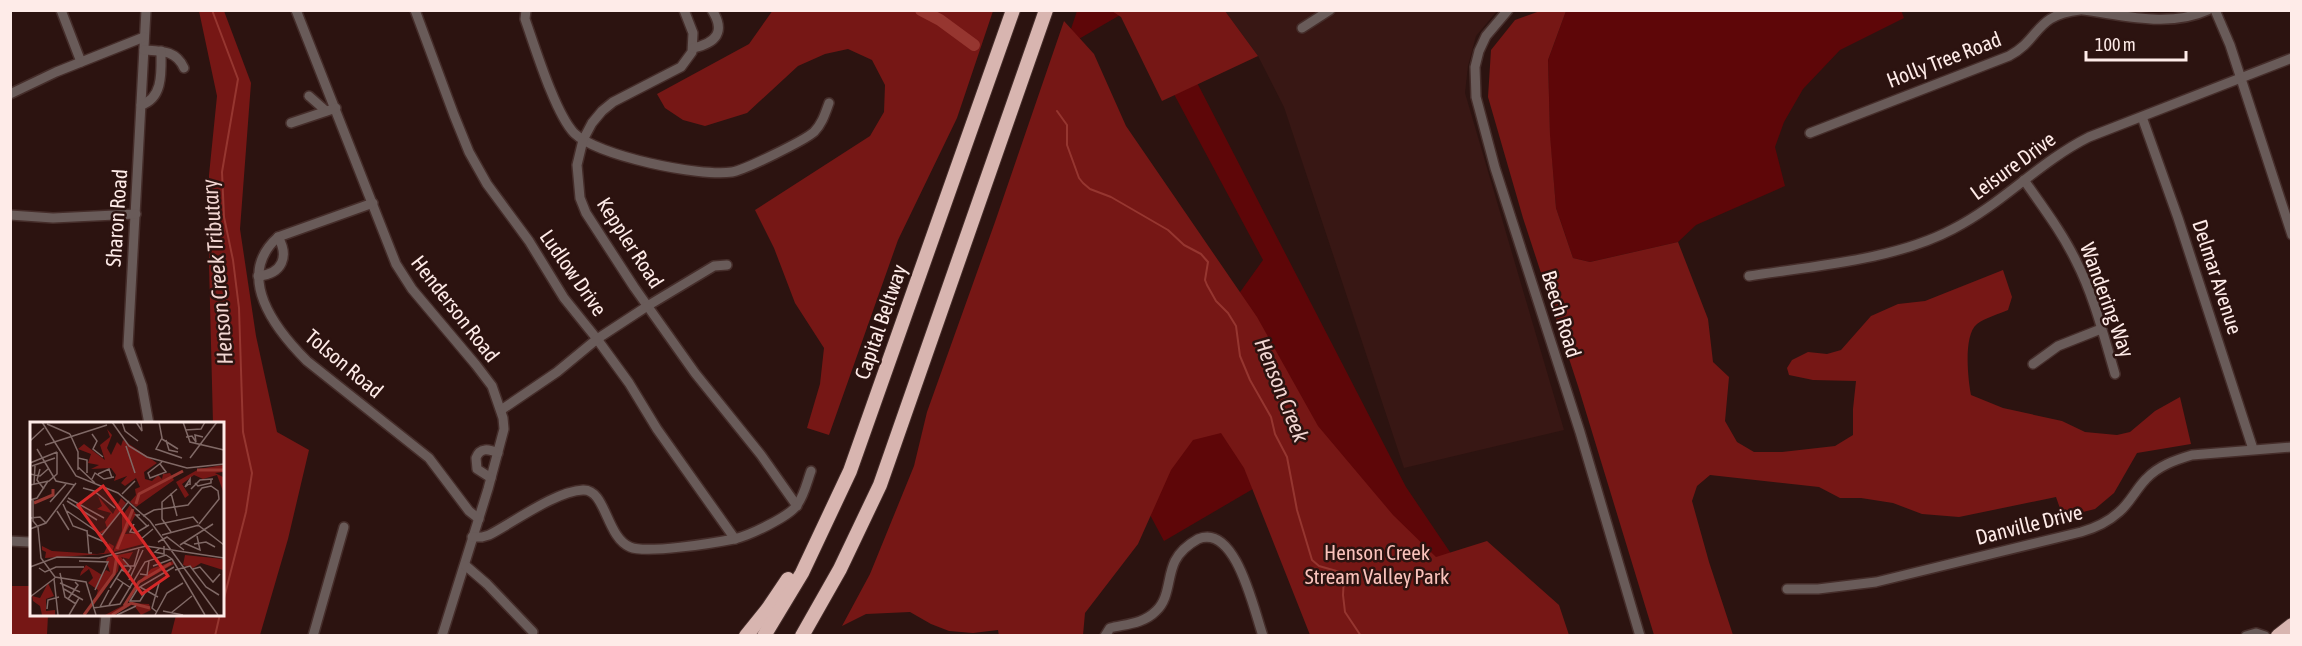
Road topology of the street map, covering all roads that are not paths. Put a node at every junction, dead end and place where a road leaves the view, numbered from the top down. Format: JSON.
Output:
{"nodes":[{"id":1,"x":61,"y":10,"type":"edge"},
{"id":2,"x":146,"y":10,"type":"edge"},
{"id":3,"x":296,"y":10,"type":"edge"},
{"id":4,"x":416,"y":10,"type":"edge"},
{"id":5,"x":526,"y":10,"type":"edge"},
{"id":6,"x":684,"y":10,"type":"edge"},
{"id":7,"x":712,"y":10,"type":"edge"},
{"id":8,"x":1013,"y":10,"type":"edge"},
{"id":9,"x":1046,"y":10,"type":"edge"},
{"id":10,"x":1330,"y":10,"type":"edge"},
{"id":11,"x":1508,"y":10,"type":"edge"},
{"id":12,"x":2082,"y":10,"type":"edge"},
{"id":13,"x":2208,"y":10,"type":"edge"},
{"id":14,"x":2216,"y":10,"type":"edge"},
{"id":15,"x":1302,"y":28,"type":"dead end"},
{"id":16,"x":144,"y":37,"type":"junction"},
{"id":17,"x":693,"y":48,"type":"junction"},
{"id":18,"x":144,"y":50,"type":"junction"},
{"id":19,"x":161,"y":51,"type":"junction"},
{"id":20,"x":2292,"y":57,"type":"edge"},
{"id":21,"x":81,"y":62,"type":"junction"},
{"id":22,"x":184,"y":68,"type":"dead end"},
{"id":23,"x":2240,"y":77,"type":"junction"},
{"id":24,"x":10,"y":94,"type":"edge"},
{"id":25,"x":309,"y":96,"type":"dead end"},
{"id":26,"x":829,"y":104,"type":"dead end"},
{"id":27,"x":141,"y":105,"type":"junction"},
{"id":28,"x":331,"y":109,"type":"junction"},
{"id":29,"x":2142,"y":117,"type":"junction"},
{"id":30,"x":291,"y":123,"type":"dead end"},
{"id":31,"x":1810,"y":133,"type":"dead end"},
{"id":32,"x":583,"y":140,"type":"junction"},
{"id":33,"x":2024,"y":180,"type":"junction"},
{"id":34,"x":373,"y":203,"type":"junction"},
{"id":35,"x":136,"y":214,"type":"junction"},
{"id":36,"x":10,"y":215,"type":"edge"},
{"id":37,"x":2292,"y":235,"type":"edge"},
{"id":38,"x":278,"y":237,"type":"junction"},
{"id":39,"x":727,"y":265,"type":"dead end"},
{"id":40,"x":258,"y":276,"type":"junction"},
{"id":41,"x":1749,"y":276,"type":"dead end"},
{"id":42,"x":649,"y":305,"type":"junction"},
{"id":43,"x":2102,"y":329,"type":"junction"},
{"id":44,"x":597,"y":339,"type":"junction"},
{"id":45,"x":2033,"y":364,"type":"dead end"},
{"id":46,"x":2115,"y":374,"type":"dead end"},
{"id":47,"x":501,"y":410,"type":"junction"},
{"id":48,"x":149,"y":422,"type":"edge"},
{"id":49,"x":865,"y":432,"type":"junction"},
{"id":50,"x":2292,"y":447,"type":"edge"},
{"id":51,"x":2253,"y":449,"type":"junction"},
{"id":52,"x":498,"y":453,"type":"junction"},
{"id":53,"x":811,"y":471,"type":"dead end"},
{"id":54,"x":491,"y":478,"type":"junction"},
{"id":55,"x":797,"y":506,"type":"junction"},
{"id":56,"x":479,"y":519,"type":"junction"},
{"id":57,"x":344,"y":527,"type":"dead end"},
{"id":58,"x":472,"y":537,"type":"junction"},
{"id":59,"x":735,"y":539,"type":"junction"},
{"id":60,"x":10,"y":542,"type":"edge"},
{"id":61,"x":28,"y":542,"type":"dead end"},
{"id":62,"x":465,"y":565,"type":"junction"},
{"id":63,"x":840,"y":569,"type":"junction"},
{"id":64,"x":1786,"y":589,"type":"dead end"},
{"id":65,"x":106,"y":616,"type":"edge"},
{"id":66,"x":2292,"y":625,"type":"edge"},
{"id":67,"x":533,"y":632,"type":"dead end"},
{"id":68,"x":104,"y":636,"type":"edge"},
{"id":69,"x":313,"y":636,"type":"edge"},
{"id":70,"x":442,"y":636,"type":"edge"},
{"id":71,"x":746,"y":636,"type":"edge"},
{"id":72,"x":764,"y":636,"type":"edge"},
{"id":73,"x":802,"y":636,"type":"edge"},
{"id":74,"x":807,"y":636,"type":"edge"},
{"id":75,"x":1106,"y":636,"type":"edge"},
{"id":76,"x":1263,"y":636,"type":"edge"},
{"id":77,"x":1640,"y":636,"type":"edge"},
{"id":78,"x":2246,"y":636,"type":"edge"},
{"id":79,"x":2265,"y":636,"type":"edge"},
{"id":80,"x":2278,"y":636,"type":"edge"}],
"edges":[{"from":1,"to":21,"type":"street"},
{"from":2,"to":16,"type":"street","name":"Sharon Road"},
{"from":3,"to":28,"type":"street","name":"Henderson Road"},
{"from":4,"to":44,"type":"street","name":"Ludlow Drive"},
{"from":5,"to":32,"type":"street"},
{"from":6,"to":17,"type":"street"},
{"from":7,"to":17,"type":"street","name":"Keppler Road"},
{"from":8,"to":49,"type":"highway","name":"Capital Beltway"},
{"from":9,"to":63,"type":"highway"},
{"from":10,"to":15,"type":"street"},
{"from":11,"to":77,"type":"street","name":"Beech Road"},
{"from":12,"to":13,"type":"street","name":"Holly Tree Road"},
{"from":12,"to":31,"type":"street","name":"Holly Tree Road"},
{"from":14,"to":23,"type":"street"},
{"from":16,"to":18,"type":"street","name":"Sharon Road"},
{"from":16,"to":21,"type":"street"},
{"from":17,"to":32,"type":"street","name":"Keppler Road"},
{"from":18,"to":19,"type":"street"},
{"from":18,"to":27,"type":"street","name":"Sharon Road"},
{"from":19,"to":22,"type":"street"},
{"from":19,"to":27,"type":"street"},
{"from":20,"to":23,"type":"street","name":"Leisure Drive"},
{"from":21,"to":24,"type":"street"},
{"from":23,"to":29,"type":"street","name":"Leisure Drive"},
{"from":23,"to":37,"type":"street"},
{"from":25,"to":28,"type":"street"},
{"from":26,"to":32,"type":"street"},
{"from":27,"to":35,"type":"street","name":"Sharon Road"},
{"from":28,"to":30,"type":"street"},
{"from":28,"to":34,"type":"street","name":"Henderson Road"},
{"from":29,"to":33,"type":"street","name":"Leisure Drive"},
{"from":29,"to":51,"type":"street","name":"Delmar Avenue"},
{"from":32,"to":42,"type":"street","name":"Keppler Road"},
{"from":33,"to":41,"type":"street","name":"Leisure Drive"},
{"from":33,"to":43,"type":"street","name":"Wandering Way"},
{"from":34,"to":38,"type":"street"},
{"from":34,"to":47,"type":"street","name":"Henderson Road"},
{"from":35,"to":36,"type":"street"},
{"from":35,"to":48,"type":"street","name":"Sharon Road"},
{"from":38,"to":40,"type":"street"},
{"from":38,"to":40,"type":"street"},
{"from":39,"to":42,"type":"street"},
{"from":40,"to":56,"type":"street","name":"Tolson Road"},
{"from":42,"to":44,"type":"street"},
{"from":42,"to":55,"type":"street","name":"Keppler Road"},
{"from":43,"to":45,"type":"street"},
{"from":43,"to":46,"type":"street","name":"Wandering Way"},
{"from":44,"to":47,"type":"street"},
{"from":44,"to":59,"type":"street","name":"Ludlow Drive"},
{"from":47,"to":52,"type":"street","name":"Henderson Road"},
{"from":49,"to":71,"type":"highway"},
{"from":49,"to":72,"type":"highway","name":"Capital Beltway"},
{"from":50,"to":51,"type":"street","name":"Danville Drive"},
{"from":51,"to":64,"type":"street","name":"Danville Drive"},
{"from":52,"to":54,"type":"street","name":"Henderson Road"},
{"from":52,"to":54,"type":"street"},
{"from":53,"to":55,"type":"street"},
{"from":54,"to":56,"type":"street","name":"Henderson Road"},
{"from":55,"to":59,"type":"street"},
{"from":56,"to":58,"type":"street","name":"Henderson Road"},
{"from":57,"to":69,"type":"street"},
{"from":58,"to":59,"type":"street"},
{"from":58,"to":62,"type":"street","name":"Henderson Road"},
{"from":60,"to":61,"type":"street"},
{"from":62,"to":67,"type":"street"},
{"from":62,"to":70,"type":"street","name":"Henderson Road"},
{"from":63,"to":73,"type":"highway"},
{"from":63,"to":74,"type":"highway"},
{"from":65,"to":68,"type":"street"},
{"from":66,"to":80,"type":"highway"},
{"from":75,"to":76,"type":"street"},
{"from":78,"to":79,"type":"street"}]}
